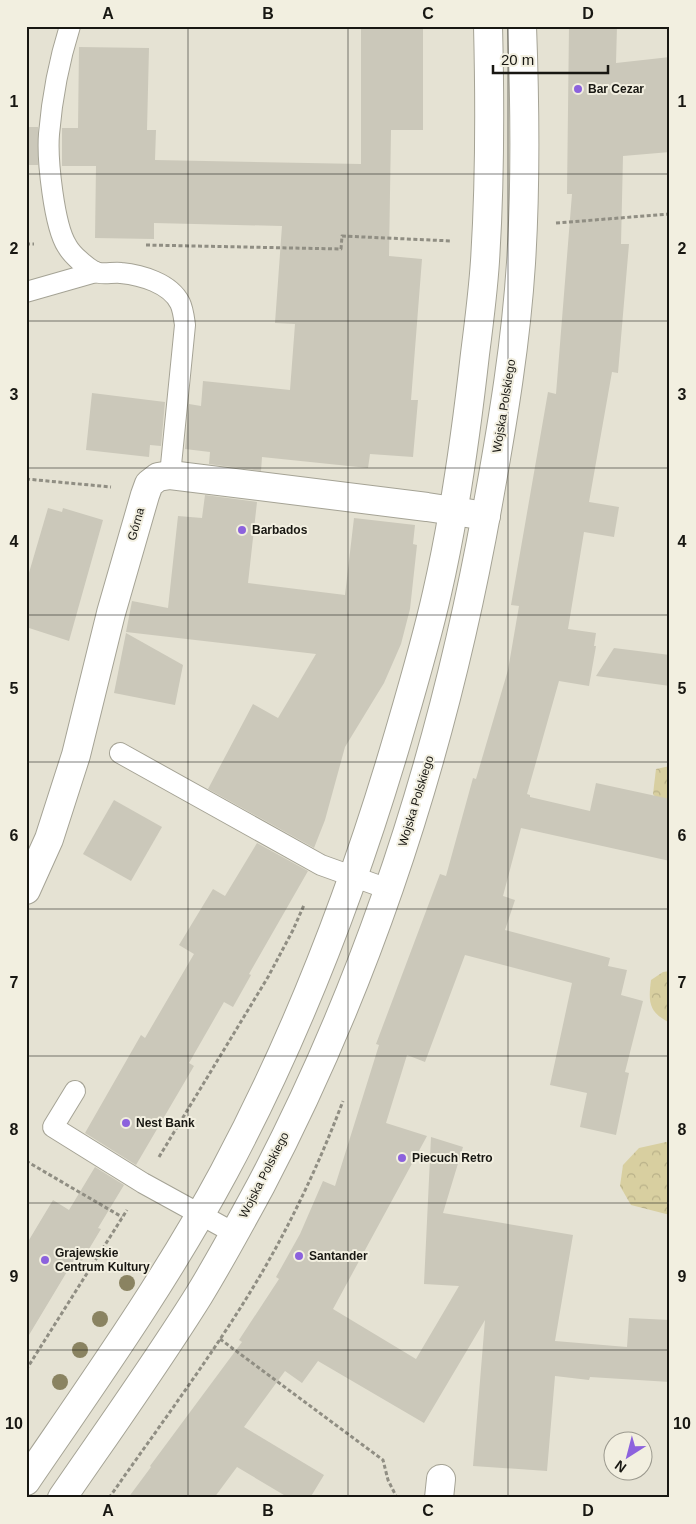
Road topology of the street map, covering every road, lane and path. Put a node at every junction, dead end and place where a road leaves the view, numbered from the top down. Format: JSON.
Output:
{"nodes":[{"id":1,"x":70,"y":26,"type":"edge"},
{"id":2,"x":488,"y":26,"type":"edge"},
{"id":3,"x":522,"y":26,"type":"edge"},
{"id":4,"x":670,"y":214,"type":"edge"},
{"id":5,"x":554,"y":224,"type":"dead end"},
{"id":6,"x":453,"y":241,"type":"dead end"},
{"id":7,"x":145,"y":244,"type":"dead end"},
{"id":8,"x":96,"y":272,"type":"junction"},
{"id":9,"x":26,"y":292,"type":"edge"},
{"id":10,"x":170,"y":475,"type":"junction"},
{"id":11,"x":26,"y":479,"type":"edge"},
{"id":12,"x":147,"y":491,"type":"junction"},
{"id":13,"x":454,"y":511,"type":"junction"},
{"id":14,"x":486,"y":516,"type":"junction"},
{"id":15,"x":120,"y":753,"type":"dead end"},
{"id":16,"x":354,"y":877,"type":"junction"},
{"id":17,"x":388,"y":889,"type":"junction"},
{"id":18,"x":26,"y":890,"type":"edge"},
{"id":19,"x":75,"y":1091,"type":"dead end"},
{"id":20,"x":26,"y":1161,"type":"edge"},
{"id":21,"x":200,"y":1214,"type":"junction"},
{"id":22,"x":122,"y":1217,"type":"dead end"},
{"id":23,"x":234,"y":1233,"type":"junction"},
{"id":24,"x":111,"y":1236,"type":"dead end"},
{"id":25,"x":238,"y":1311,"type":"dead end"},
{"id":26,"x":220,"y":1339,"type":"junction"},
{"id":27,"x":26,"y":1370,"type":"edge"},
{"id":28,"x":26,"y":1481,"type":"edge"},
{"id":29,"x":62,"y":1498,"type":"edge"},
{"id":30,"x":110,"y":1498,"type":"edge"},
{"id":31,"x":397,"y":1498,"type":"edge"}],
"edges":[{"from":1,"to":8,"type":"lane"},
{"from":2,"to":13,"type":"main road"},
{"from":3,"to":14,"type":"main road","name":"Wojska Polskiego"},
{"from":4,"to":5,"type":"path"},
{"from":6,"to":7,"type":"path"},
{"from":8,"to":9,"type":"lane"},
{"from":8,"to":10,"type":"lane"},
{"from":10,"to":12,"type":"main road","name":"Górna"},
{"from":10,"to":13,"type":"main road"},
{"from":11,"to":12,"type":"path"},
{"from":12,"to":18,"type":"main road","name":"Górna"},
{"from":13,"to":14,"type":"main road"},
{"from":13,"to":16,"type":"main road"},
{"from":14,"to":17,"type":"main road","name":"Wojska Polskiego"},
{"from":15,"to":16,"type":"lane"},
{"from":16,"to":17,"type":"lane"},
{"from":16,"to":21,"type":"main road"},
{"from":17,"to":23,"type":"main road","name":"Wojska Polskiego"},
{"from":19,"to":21,"type":"lane"},
{"from":20,"to":22,"type":"path"},
{"from":21,"to":23,"type":"lane"},
{"from":21,"to":28,"type":"main road"},
{"from":23,"to":29,"type":"main road","name":"Wojska Polskiego"},
{"from":24,"to":27,"type":"path"},
{"from":25,"to":26,"type":"path"},
{"from":26,"to":30,"type":"path"},
{"from":26,"to":31,"type":"path"}]}
